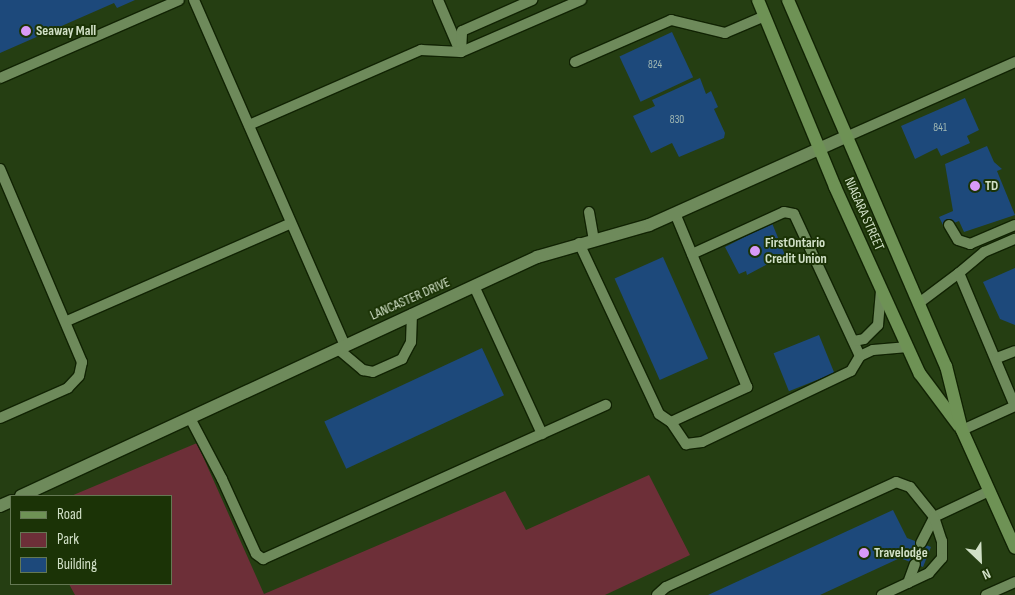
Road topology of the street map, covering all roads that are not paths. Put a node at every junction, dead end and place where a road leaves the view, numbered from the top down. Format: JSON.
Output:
{"nodes":[{"id":1,"x":178,"y":0,"type":"edge"},
{"id":2,"x":194,"y":0,"type":"edge"},
{"id":3,"x":438,"y":0,"type":"edge"},
{"id":4,"x":532,"y":0,"type":"edge"},
{"id":5,"x":581,"y":0,"type":"edge"},
{"id":6,"x":758,"y":0,"type":"edge"},
{"id":7,"x":788,"y":0,"type":"edge"},
{"id":8,"x":765,"y":16,"type":"junction"},
{"id":9,"x":461,"y":52,"type":"junction"},
{"id":10,"x":576,"y":62,"type":"dead end"},
{"id":11,"x":1015,"y":62,"type":"edge"},
{"id":12,"x":0,"y":78,"type":"edge"},
{"id":13,"x":249,"y":125,"type":"junction"},
{"id":14,"x":846,"y":137,"type":"junction"},
{"id":15,"x":819,"y":148,"type":"junction"},
{"id":16,"x":0,"y":168,"type":"edge"},
{"id":17,"x":588,"y":212,"type":"dead end"},
{"id":18,"x":675,"y":214,"type":"junction"},
{"id":19,"x":291,"y":223,"type":"junction"},
{"id":20,"x":1015,"y":224,"type":"edge"},
{"id":21,"x":949,"y":225,"type":"dead end"},
{"id":22,"x":594,"y":239,"type":"junction"},
{"id":23,"x":1015,"y":239,"type":"edge"},
{"id":24,"x":579,"y":243,"type":"junction"},
{"id":25,"x":692,"y":254,"type":"junction"},
{"id":26,"x":960,"y":273,"type":"junction"},
{"id":27,"x":474,"y":286,"type":"junction"},
{"id":28,"x":881,"y":289,"type":"junction"},
{"id":29,"x":919,"y":303,"type":"junction"},
{"id":30,"x":412,"y":314,"type":"junction"},
{"id":31,"x":67,"y":321,"type":"junction"},
{"id":32,"x":854,"y":341,"type":"junction"},
{"id":33,"x":341,"y":347,"type":"junction"},
{"id":34,"x":908,"y":347,"type":"junction"},
{"id":35,"x":1015,"y":351,"type":"edge"},
{"id":36,"x":860,"y":356,"type":"junction"},
{"id":37,"x":997,"y":358,"type":"junction"},
{"id":38,"x":606,"y":405,"type":"dead end"},
{"id":39,"x":0,"y":418,"type":"edge"},
{"id":40,"x":190,"y":418,"type":"junction"},
{"id":41,"x":671,"y":422,"type":"junction"},
{"id":42,"x":962,"y":430,"type":"junction"},
{"id":43,"x":542,"y":434,"type":"junction"},
{"id":44,"x":989,"y":491,"type":"junction"},
{"id":45,"x":23,"y":495,"type":"edge"},
{"id":46,"x":934,"y":517,"type":"junction"},
{"id":47,"x":922,"y":543,"type":"dead end"},
{"id":48,"x":1015,"y":548,"type":"edge"},
{"id":49,"x":915,"y":564,"type":"dead end"},
{"id":50,"x":1015,"y":582,"type":"edge"},
{"id":51,"x":908,"y":583,"type":"junction"},
{"id":52,"x":657,"y":595,"type":"edge"},
{"id":53,"x":882,"y":595,"type":"edge"},
{"id":54,"x":986,"y":595,"type":"edge"}],
"edges":[{"from":1,"to":12,"type":"lane"},
{"from":2,"to":13,"type":"lane"},
{"from":3,"to":9,"type":"lane"},
{"from":4,"to":9,"type":"lane"},
{"from":5,"to":9,"type":"lane"},
{"from":6,"to":8,"type":"main road","name":"NIAGARA STREET"},
{"from":7,"to":14,"type":"main road","name":"NIAGARA STREET"},
{"from":8,"to":10,"type":"lane"},
{"from":8,"to":15,"type":"main road","name":"NIAGARA STREET"},
{"from":9,"to":13,"type":"lane"},
{"from":11,"to":14,"type":"lane"},
{"from":13,"to":19,"type":"lane"},
{"from":14,"to":15,"type":"street","name":"LANCASTER DRIVE"},
{"from":14,"to":29,"type":"main road","name":"NIAGARA STREET"},
{"from":15,"to":18,"type":"street","name":"LANCASTER DRIVE"},
{"from":15,"to":28,"type":"main road","name":"NIAGARA STREET"},
{"from":16,"to":31,"type":"lane"},
{"from":17,"to":22,"type":"lane"},
{"from":18,"to":22,"type":"street","name":"LANCASTER DRIVE"},
{"from":18,"to":25,"type":"lane"},
{"from":19,"to":31,"type":"lane"},
{"from":19,"to":33,"type":"lane"},
{"from":20,"to":21,"type":"lane"},
{"from":22,"to":24,"type":"street","name":"LANCASTER DRIVE"},
{"from":23,"to":26,"type":"lane"},
{"from":24,"to":27,"type":"street","name":"LANCASTER DRIVE"},
{"from":24,"to":41,"type":"lane"},
{"from":25,"to":32,"type":"lane"},
{"from":25,"to":41,"type":"lane"},
{"from":26,"to":29,"type":"lane"},
{"from":26,"to":37,"type":"lane"},
{"from":27,"to":30,"type":"street","name":"LANCASTER DRIVE"},
{"from":27,"to":43,"type":"lane"},
{"from":28,"to":32,"type":"lane"},
{"from":28,"to":34,"type":"main road","name":"NIAGARA STREET"},
{"from":29,"to":42,"type":"main road","name":"NIAGARA STREET"},
{"from":30,"to":33,"type":"street","name":"LANCASTER DRIVE"},
{"from":30,"to":33,"type":"lane"},
{"from":31,"to":39,"type":"lane"},
{"from":32,"to":36,"type":"lane"},
{"from":33,"to":40,"type":"street","name":"LANCASTER DRIVE"},
{"from":34,"to":36,"type":"lane"},
{"from":34,"to":42,"type":"main road","name":"NIAGARA STREET"},
{"from":35,"to":37,"type":"lane"},
{"from":36,"to":41,"type":"lane"},
{"from":37,"to":42,"type":"lane"},
{"from":38,"to":43,"type":"lane"},
{"from":40,"to":43,"type":"lane"},
{"from":40,"to":45,"type":"street","name":"LANCASTER DRIVE"},
{"from":42,"to":44,"type":"main road","name":"NIAGARA STREET"},
{"from":44,"to":46,"type":"lane"},
{"from":44,"to":48,"type":"main road","name":"NIAGARA STREET"},
{"from":46,"to":47,"type":"lane"},
{"from":46,"to":51,"type":"lane"},
{"from":46,"to":52,"type":"lane"},
{"from":49,"to":51,"type":"lane"},
{"from":50,"to":54,"type":"lane"},
{"from":51,"to":53,"type":"lane"}]}
